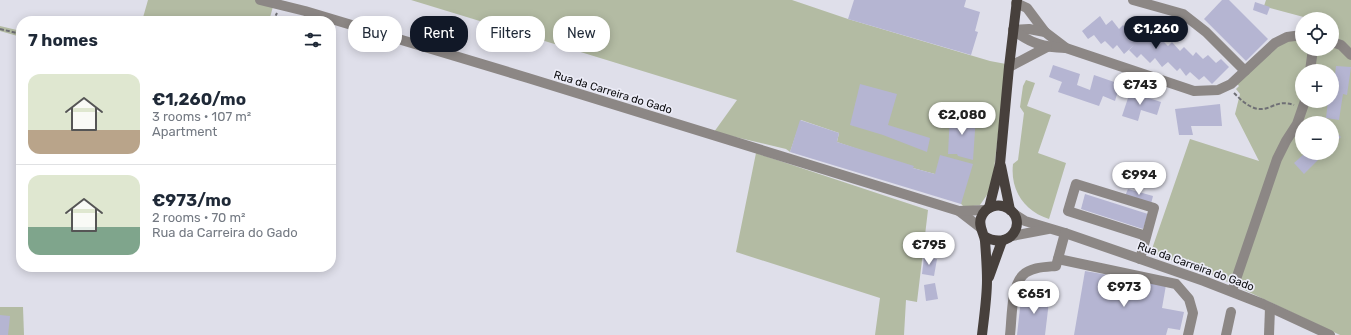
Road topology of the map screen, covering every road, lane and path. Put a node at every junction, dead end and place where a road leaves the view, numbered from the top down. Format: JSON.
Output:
{"nodes":[{"id":1,"x":260,"y":0,"type":"edge"},
{"id":2,"x":1133,"y":0,"type":"edge"},
{"id":3,"x":1016,"y":2,"type":"edge"},
{"id":4,"x":321,"y":16,"type":"edge"},
{"id":5,"x":336,"y":21,"type":"edge"},
{"id":6,"x":0,"y":29,"type":"edge"},
{"id":7,"x":1013,"y":30,"type":"junction"},
{"id":8,"x":1045,"y":32,"type":"junction"},
{"id":9,"x":16,"y":33,"type":"edge"},
{"id":10,"x":1295,"y":36,"type":"edge"},
{"id":11,"x":1339,"y":44,"type":"edge"},
{"id":12,"x":1047,"y":47,"type":"junction"},
{"id":13,"x":1066,"y":48,"type":"junction"},
{"id":14,"x":1351,"y":55,"type":"edge"},
{"id":15,"x":1009,"y":67,"type":"junction"},
{"id":16,"x":1245,"y":71,"type":"junction"},
{"id":17,"x":1228,"y":86,"type":"junction"},
{"id":18,"x":1290,"y":104,"type":"dead end"},
{"id":19,"x":1303,"y":108,"type":"edge"},
{"id":20,"x":1000,"y":164,"type":"junction"},
{"id":21,"x":988,"y":209,"type":"junction"},
{"id":22,"x":959,"y":211,"type":"junction"},
{"id":23,"x":1012,"y":212,"type":"junction"},
{"id":24,"x":1050,"y":229,"type":"junction"},
{"id":25,"x":983,"y":232,"type":"junction"},
{"id":26,"x":1065,"y":233,"type":"junction"},
{"id":27,"x":1012,"y":236,"type":"junction"},
{"id":28,"x":1146,"y":236,"type":"junction"},
{"id":29,"x":1002,"y":241,"type":"junction"},
{"id":30,"x":1058,"y":259,"type":"junction"},
{"id":31,"x":1140,"y":259,"type":"junction"},
{"id":32,"x":987,"y":281,"type":"junction"},
{"id":33,"x":1232,"y":291,"type":"junction"},
{"id":34,"x":1270,"y":308,"type":"junction"},
{"id":35,"x":1231,"y":312,"type":"dead end"},
{"id":36,"x":982,"y":335,"type":"edge"},
{"id":37,"x":1010,"y":335,"type":"edge"},
{"id":38,"x":1188,"y":335,"type":"edge"},
{"id":39,"x":1226,"y":335,"type":"edge"},
{"id":40,"x":1269,"y":335,"type":"edge"},
{"id":41,"x":1330,"y":335,"type":"edge"}],
"edges":[{"from":1,"to":4,"type":"street","name":"Rua da Carreira do Gado"},
{"from":2,"to":16,"type":"street"},
{"from":3,"to":7,"type":"main road"},
{"from":3,"to":8,"type":"street"},
{"from":5,"to":22,"type":"street","name":"Rua da Carreira do Gado"},
{"from":6,"to":9,"type":"path"},
{"from":7,"to":8,"type":"street"},
{"from":7,"to":12,"type":"street"},
{"from":7,"to":15,"type":"main road"},
{"from":8,"to":13,"type":"street"},
{"from":10,"to":16,"type":"street"},
{"from":11,"to":14,"type":"street"},
{"from":12,"to":13,"type":"street"},
{"from":12,"to":15,"type":"street"},
{"from":13,"to":17,"type":"street"},
{"from":15,"to":20,"type":"main road"},
{"from":16,"to":17,"type":"street"},
{"from":17,"to":18,"type":"path"},
{"from":19,"to":33,"type":"street"},
{"from":20,"to":21,"type":"main road"},
{"from":20,"to":23,"type":"main road"},
{"from":21,"to":22,"type":"street"},
{"from":21,"to":23,"type":"main road"},
{"from":21,"to":25,"type":"main road"},
{"from":22,"to":25,"type":"street"},
{"from":23,"to":24,"type":"street","name":"Rua da Carreira do Gado"},
{"from":23,"to":27,"type":"main road"},
{"from":24,"to":26,"type":"street","name":"Rua da Carreira do Gado"},
{"from":24,"to":27,"type":"street"},
{"from":25,"to":29,"type":"main road"},
{"from":25,"to":32,"type":"main road"},
{"from":26,"to":30,"type":"street"},
{"from":26,"to":31,"type":"street","name":"Rua da Carreira do Gado"},
{"from":27,"to":29,"type":"main road"},
{"from":28,"to":28,"type":"street"},
{"from":28,"to":31,"type":"street"},
{"from":29,"to":32,"type":"main road"},
{"from":30,"to":37,"type":"street"},
{"from":30,"to":38,"type":"street"},
{"from":31,"to":33,"type":"street","name":"Rua da Carreira do Gado"},
{"from":32,"to":36,"type":"main road"},
{"from":33,"to":34,"type":"street","name":"Rua da Carreira do Gado"},
{"from":34,"to":40,"type":"street"},
{"from":34,"to":41,"type":"street","name":"Rua da Carreira do Gado"},
{"from":35,"to":39,"type":"street"}]}
